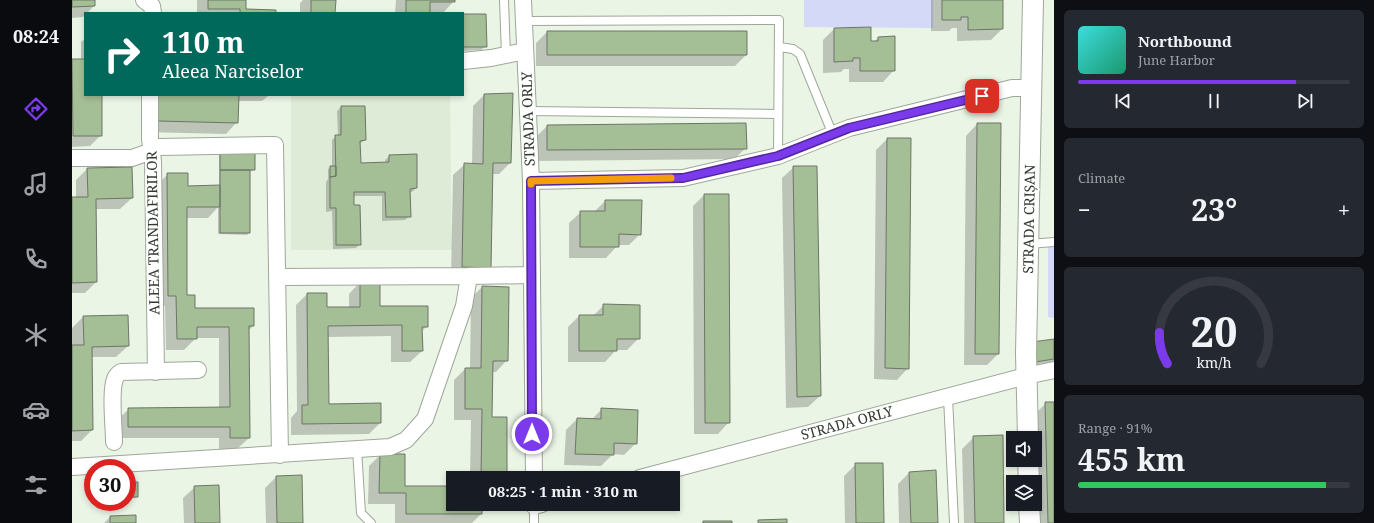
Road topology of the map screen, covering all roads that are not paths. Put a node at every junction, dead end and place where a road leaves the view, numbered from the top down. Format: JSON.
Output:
{"nodes":[{"id":1,"x":144,"y":0,"type":"edge"},
{"id":2,"x":504,"y":0,"type":"edge"},
{"id":3,"x":523,"y":0,"type":"edge"},
{"id":4,"x":1033,"y":0,"type":"edge"},
{"id":5,"x":153,"y":12,"type":"edge"},
{"id":6,"x":524,"y":21,"type":"junction"},
{"id":7,"x":778,"y":47,"type":"junction"},
{"id":8,"x":525,"y":52,"type":"junction"},
{"id":9,"x":506,"y":55,"type":"junction"},
{"id":10,"x":464,"y":61,"type":"edge"},
{"id":11,"x":1032,"y":88,"type":"junction"},
{"id":12,"x":150,"y":96,"type":"edge"},
{"id":13,"x":528,"y":111,"type":"junction"},
{"id":14,"x":778,"y":114,"type":"junction"},
{"id":15,"x":833,"y":135,"type":"junction"},
{"id":16,"x":152,"y":151,"type":"junction"},
{"id":17,"x":778,"y":156,"type":"junction"},
{"id":18,"x":72,"y":158,"type":"edge"},
{"id":19,"x":531,"y":181,"type":"junction"},
{"id":20,"x":1054,"y":242,"type":"edge"},
{"id":21,"x":1029,"y":244,"type":"junction"},
{"id":22,"x":532,"y":275,"type":"junction"},
{"id":23,"x":469,"y":276,"type":"junction"},
{"id":24,"x":277,"y":277,"type":"junction"},
{"id":25,"x":198,"y":370,"type":"dead end"},
{"id":26,"x":1054,"y":370,"type":"edge"},
{"id":27,"x":156,"y":372,"type":"junction"},
{"id":28,"x":1026,"y":376,"type":"junction"},
{"id":29,"x":948,"y":397,"type":"junction"},
{"id":30,"x":1028,"y":431,"type":"edge"},
{"id":31,"x":114,"y":442,"type":"dead end"},
{"id":32,"x":357,"y":449,"type":"junction"},
{"id":33,"x":280,"y":455,"type":"junction"},
{"id":34,"x":72,"y":467,"type":"edge"},
{"id":35,"x":534,"y":471,"type":"edge"},
{"id":36,"x":667,"y":471,"type":"edge"},
{"id":37,"x":536,"y":511,"type":"edge"},
{"id":38,"x":1029,"y":511,"type":"edge"},
{"id":39,"x":371,"y":523,"type":"edge"},
{"id":40,"x":534,"y":523,"type":"edge"},
{"id":41,"x":954,"y":523,"type":"edge"},
{"id":42,"x":1030,"y":523,"type":"edge"}],
"edges":[{"from":1,"to":5,"type":"street"},
{"from":2,"to":9,"type":"lane"},
{"from":3,"to":6,"type":"street","name":"STRADA ORLY"},
{"from":4,"to":11,"type":"street","name":"STRADA CRIȘAN"},
{"from":6,"to":7,"type":"lane"},
{"from":6,"to":8,"type":"street","name":"STRADA ORLY"},
{"from":7,"to":14,"type":"lane"},
{"from":7,"to":15,"type":"lane"},
{"from":8,"to":9,"type":"street"},
{"from":8,"to":13,"type":"street","name":"STRADA ORLY"},
{"from":9,"to":10,"type":"street"},
{"from":11,"to":15,"type":"street"},
{"from":11,"to":21,"type":"street","name":"STRADA CRIȘAN"},
{"from":12,"to":16,"type":"street","name":"ALEEA TRANDAFIRILOR"},
{"from":13,"to":14,"type":"lane"},
{"from":13,"to":19,"type":"street","name":"STRADA ORLY"},
{"from":14,"to":17,"type":"lane"},
{"from":15,"to":17,"type":"street"},
{"from":16,"to":18,"type":"street"},
{"from":16,"to":24,"type":"street"},
{"from":16,"to":27,"type":"street","name":"ALEEA TRANDAFIRILOR"},
{"from":17,"to":19,"type":"street"},
{"from":19,"to":22,"type":"street","name":"STRADA ORLY"},
{"from":20,"to":21,"type":"lane"},
{"from":21,"to":28,"type":"street","name":"STRADA CRIȘAN"},
{"from":22,"to":23,"type":"street"},
{"from":22,"to":35,"type":"street","name":"STRADA ORLY"},
{"from":23,"to":24,"type":"street"},
{"from":23,"to":32,"type":"street"},
{"from":24,"to":33,"type":"street"},
{"from":25,"to":27,"type":"street"},
{"from":26,"to":28,"type":"street","name":"STRADA ORLY"},
{"from":27,"to":31,"type":"street"},
{"from":28,"to":29,"type":"street","name":"STRADA ORLY"},
{"from":28,"to":30,"type":"street","name":"STRADA CRIȘAN"},
{"from":29,"to":36,"type":"street","name":"STRADA ORLY"},
{"from":29,"to":41,"type":"lane"},
{"from":32,"to":33,"type":"street"},
{"from":32,"to":39,"type":"lane"},
{"from":33,"to":34,"type":"street"},
{"from":37,"to":40,"type":"lane"},
{"from":38,"to":42,"type":"street"}]}
